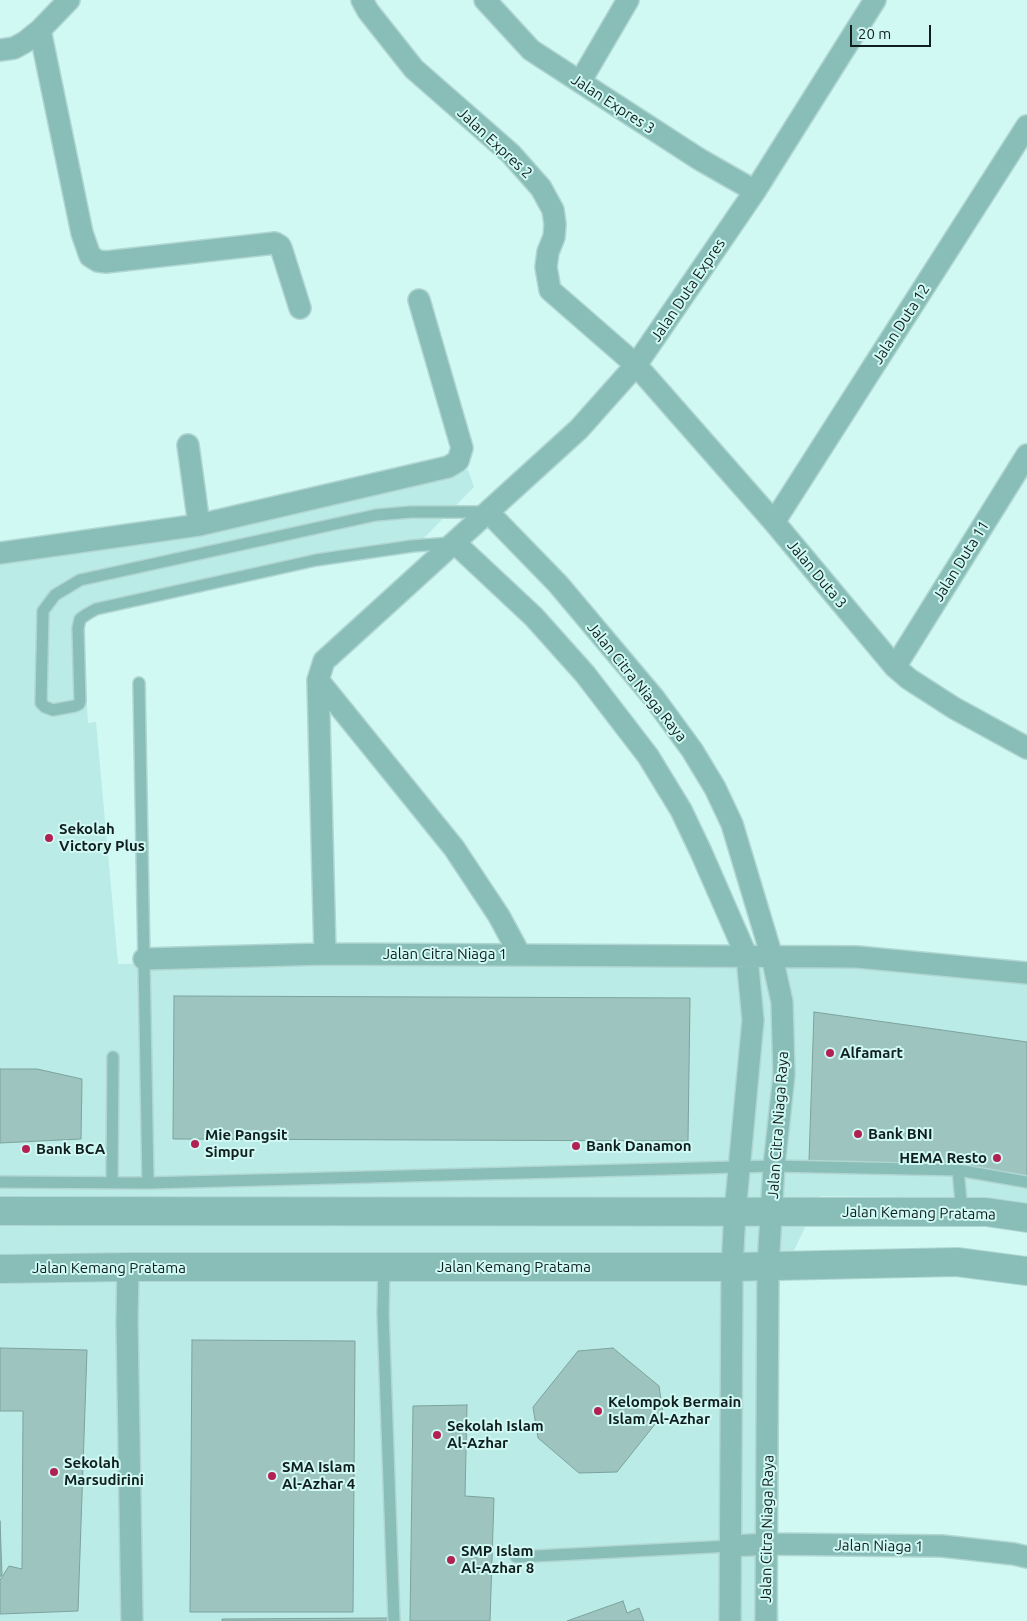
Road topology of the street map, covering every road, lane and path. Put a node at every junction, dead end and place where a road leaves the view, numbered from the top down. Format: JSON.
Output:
{"nodes":[{"id":1,"x":69,"y":0,"type":"edge"},
{"id":2,"x":362,"y":0,"type":"edge"},
{"id":3,"x":485,"y":0,"type":"edge"},
{"id":4,"x":628,"y":0,"type":"edge"},
{"id":5,"x":875,"y":0,"type":"edge"},
{"id":6,"x":40,"y":30,"type":"junction"},
{"id":7,"x":0,"y":50,"type":"edge"},
{"id":8,"x":580,"y":82,"type":"junction"},
{"id":9,"x":1027,"y":126,"type":"edge"},
{"id":10,"x":755,"y":191,"type":"junction"},
{"id":11,"x":419,"y":300,"type":"dead end"},
{"id":12,"x":300,"y":308,"type":"dead end"},
{"id":13,"x":636,"y":365,"type":"junction"},
{"id":14,"x":188,"y":445,"type":"dead end"},
{"id":15,"x":1027,"y":455,"type":"edge"},
{"id":16,"x":488,"y":512,"type":"junction"},
{"id":17,"x":774,"y":522,"type":"junction"},
{"id":18,"x":199,"y":525,"type":"junction"},
{"id":19,"x":455,"y":543,"type":"junction"},
{"id":20,"x":0,"y":553,"type":"edge"},
{"id":21,"x":895,"y":667,"type":"junction"},
{"id":22,"x":318,"y":680,"type":"junction"},
{"id":23,"x":139,"y":683,"type":"dead end"},
{"id":24,"x":1027,"y":748,"type":"edge"},
{"id":25,"x":325,"y":954,"type":"junction"},
{"id":26,"x":520,"y":954,"type":"junction"},
{"id":27,"x":747,"y":957,"type":"junction"},
{"id":28,"x":772,"y":957,"type":"junction"},
{"id":29,"x":144,"y":958,"type":"junction"},
{"id":30,"x":1027,"y":973,"type":"edge"},
{"id":31,"x":113,"y":1057,"type":"dead end"},
{"id":32,"x":740,"y":1166,"type":"junction"},
{"id":33,"x":774,"y":1166,"type":"junction"},
{"id":34,"x":958,"y":1170,"type":"junction"},
{"id":35,"x":112,"y":1181,"type":"junction"},
{"id":36,"x":0,"y":1182,"type":"edge"},
{"id":37,"x":148,"y":1182,"type":"junction"},
{"id":38,"x":1027,"y":1182,"type":"edge"},
{"id":39,"x":0,"y":1211,"type":"edge"},
{"id":40,"x":735,"y":1212,"type":"junction"},
{"id":41,"x":772,"y":1212,"type":"junction"},
{"id":42,"x":962,"y":1212,"type":"junction"},
{"id":43,"x":1027,"y":1218,"type":"edge"},
{"id":44,"x":768,"y":1266,"type":"junction"},
{"id":45,"x":128,"y":1267,"type":"junction"},
{"id":46,"x":384,"y":1267,"type":"junction"},
{"id":47,"x":732,"y":1267,"type":"junction"},
{"id":48,"x":0,"y":1269,"type":"edge"},
{"id":49,"x":1027,"y":1271,"type":"edge"},
{"id":50,"x":768,"y":1544,"type":"junction"},
{"id":51,"x":731,"y":1546,"type":"junction"},
{"id":52,"x":516,"y":1557,"type":"dead end"},
{"id":53,"x":1027,"y":1557,"type":"edge"},
{"id":54,"x":132,"y":1621,"type":"edge"},
{"id":55,"x":394,"y":1621,"type":"edge"},
{"id":56,"x":730,"y":1621,"type":"edge"},
{"id":57,"x":766,"y":1621,"type":"edge"}],
"edges":[{"from":1,"to":6,"type":"street"},
{"from":2,"to":13,"type":"street","name":"Jalan Expres 2"},
{"from":3,"to":8,"type":"street","name":"Jalan Expres 3"},
{"from":4,"to":8,"type":"street"},
{"from":5,"to":10,"type":"street","name":"Jalan Duta Expres"},
{"from":6,"to":7,"type":"street"},
{"from":6,"to":12,"type":"street"},
{"from":8,"to":10,"type":"street","name":"Jalan Expres 3"},
{"from":9,"to":17,"type":"street","name":"Jalan Duta 12"},
{"from":10,"to":13,"type":"street","name":"Jalan Duta Expres"},
{"from":11,"to":18,"type":"street"},
{"from":13,"to":16,"type":"street","name":"Jalan Duta Expres"},
{"from":13,"to":17,"type":"street","name":"Jalan Duta 3"},
{"from":14,"to":18,"type":"street"},
{"from":15,"to":21,"type":"street","name":"Jalan Duta 11"},
{"from":16,"to":19,"type":"street","name":"Jalan Duta Expres"},
{"from":16,"to":19,"type":"lane"},
{"from":16,"to":28,"type":"street","name":"Jalan Citra Niaga Raya"},
{"from":17,"to":21,"type":"street","name":"Jalan Duta 3"},
{"from":18,"to":20,"type":"street"},
{"from":19,"to":22,"type":"street","name":"Jalan Duta Expres"},
{"from":19,"to":27,"type":"street"},
{"from":21,"to":24,"type":"street","name":"Jalan Duta 3"},
{"from":22,"to":25,"type":"street"},
{"from":22,"to":26,"type":"street"},
{"from":23,"to":29,"type":"lane"},
{"from":25,"to":26,"type":"street","name":"Jalan Citra Niaga 1"},
{"from":25,"to":29,"type":"street","name":"Jalan Citra Niaga 1"},
{"from":26,"to":27,"type":"street","name":"Jalan Citra Niaga 1"},
{"from":27,"to":28,"type":"street","name":"Jalan Citra Niaga 1"},
{"from":27,"to":32,"type":"street"},
{"from":28,"to":30,"type":"street","name":"Jalan Citra Niaga 1"},
{"from":28,"to":33,"type":"street","name":"Jalan Citra Niaga Raya"},
{"from":29,"to":37,"type":"lane"},
{"from":31,"to":35,"type":"lane"},
{"from":32,"to":33,"type":"lane"},
{"from":32,"to":37,"type":"lane"},
{"from":32,"to":40,"type":"street"},
{"from":33,"to":34,"type":"lane"},
{"from":33,"to":41,"type":"street","name":"Jalan Citra Niaga Raya"},
{"from":34,"to":38,"type":"lane"},
{"from":34,"to":42,"type":"lane"},
{"from":35,"to":36,"type":"lane"},
{"from":35,"to":37,"type":"lane"},
{"from":39,"to":40,"type":"street","name":"Jalan Kemang Pratama"},
{"from":40,"to":41,"type":"street","name":"Jalan Kemang Pratama"},
{"from":40,"to":47,"type":"street"},
{"from":41,"to":42,"type":"street","name":"Jalan Kemang Pratama"},
{"from":41,"to":44,"type":"street","name":"Jalan Citra Niaga Raya"},
{"from":42,"to":43,"type":"street","name":"Jalan Kemang Pratama"},
{"from":44,"to":47,"type":"street","name":"Jalan Kemang Pratama"},
{"from":44,"to":49,"type":"street","name":"Jalan Kemang Pratama"},
{"from":44,"to":50,"type":"street","name":"Jalan Citra Niaga Raya"},
{"from":45,"to":46,"type":"street","name":"Jalan Kemang Pratama"},
{"from":45,"to":48,"type":"street","name":"Jalan Kemang Pratama"},
{"from":45,"to":54,"type":"street"},
{"from":46,"to":47,"type":"street","name":"Jalan Kemang Pratama"},
{"from":46,"to":55,"type":"lane"},
{"from":47,"to":51,"type":"street"},
{"from":50,"to":51,"type":"street","name":"Jalan Niaga 1"},
{"from":50,"to":53,"type":"street","name":"Jalan Niaga 1"},
{"from":50,"to":57,"type":"street","name":"Jalan Citra Niaga Raya"},
{"from":51,"to":52,"type":"lane"},
{"from":51,"to":56,"type":"street"}]}
